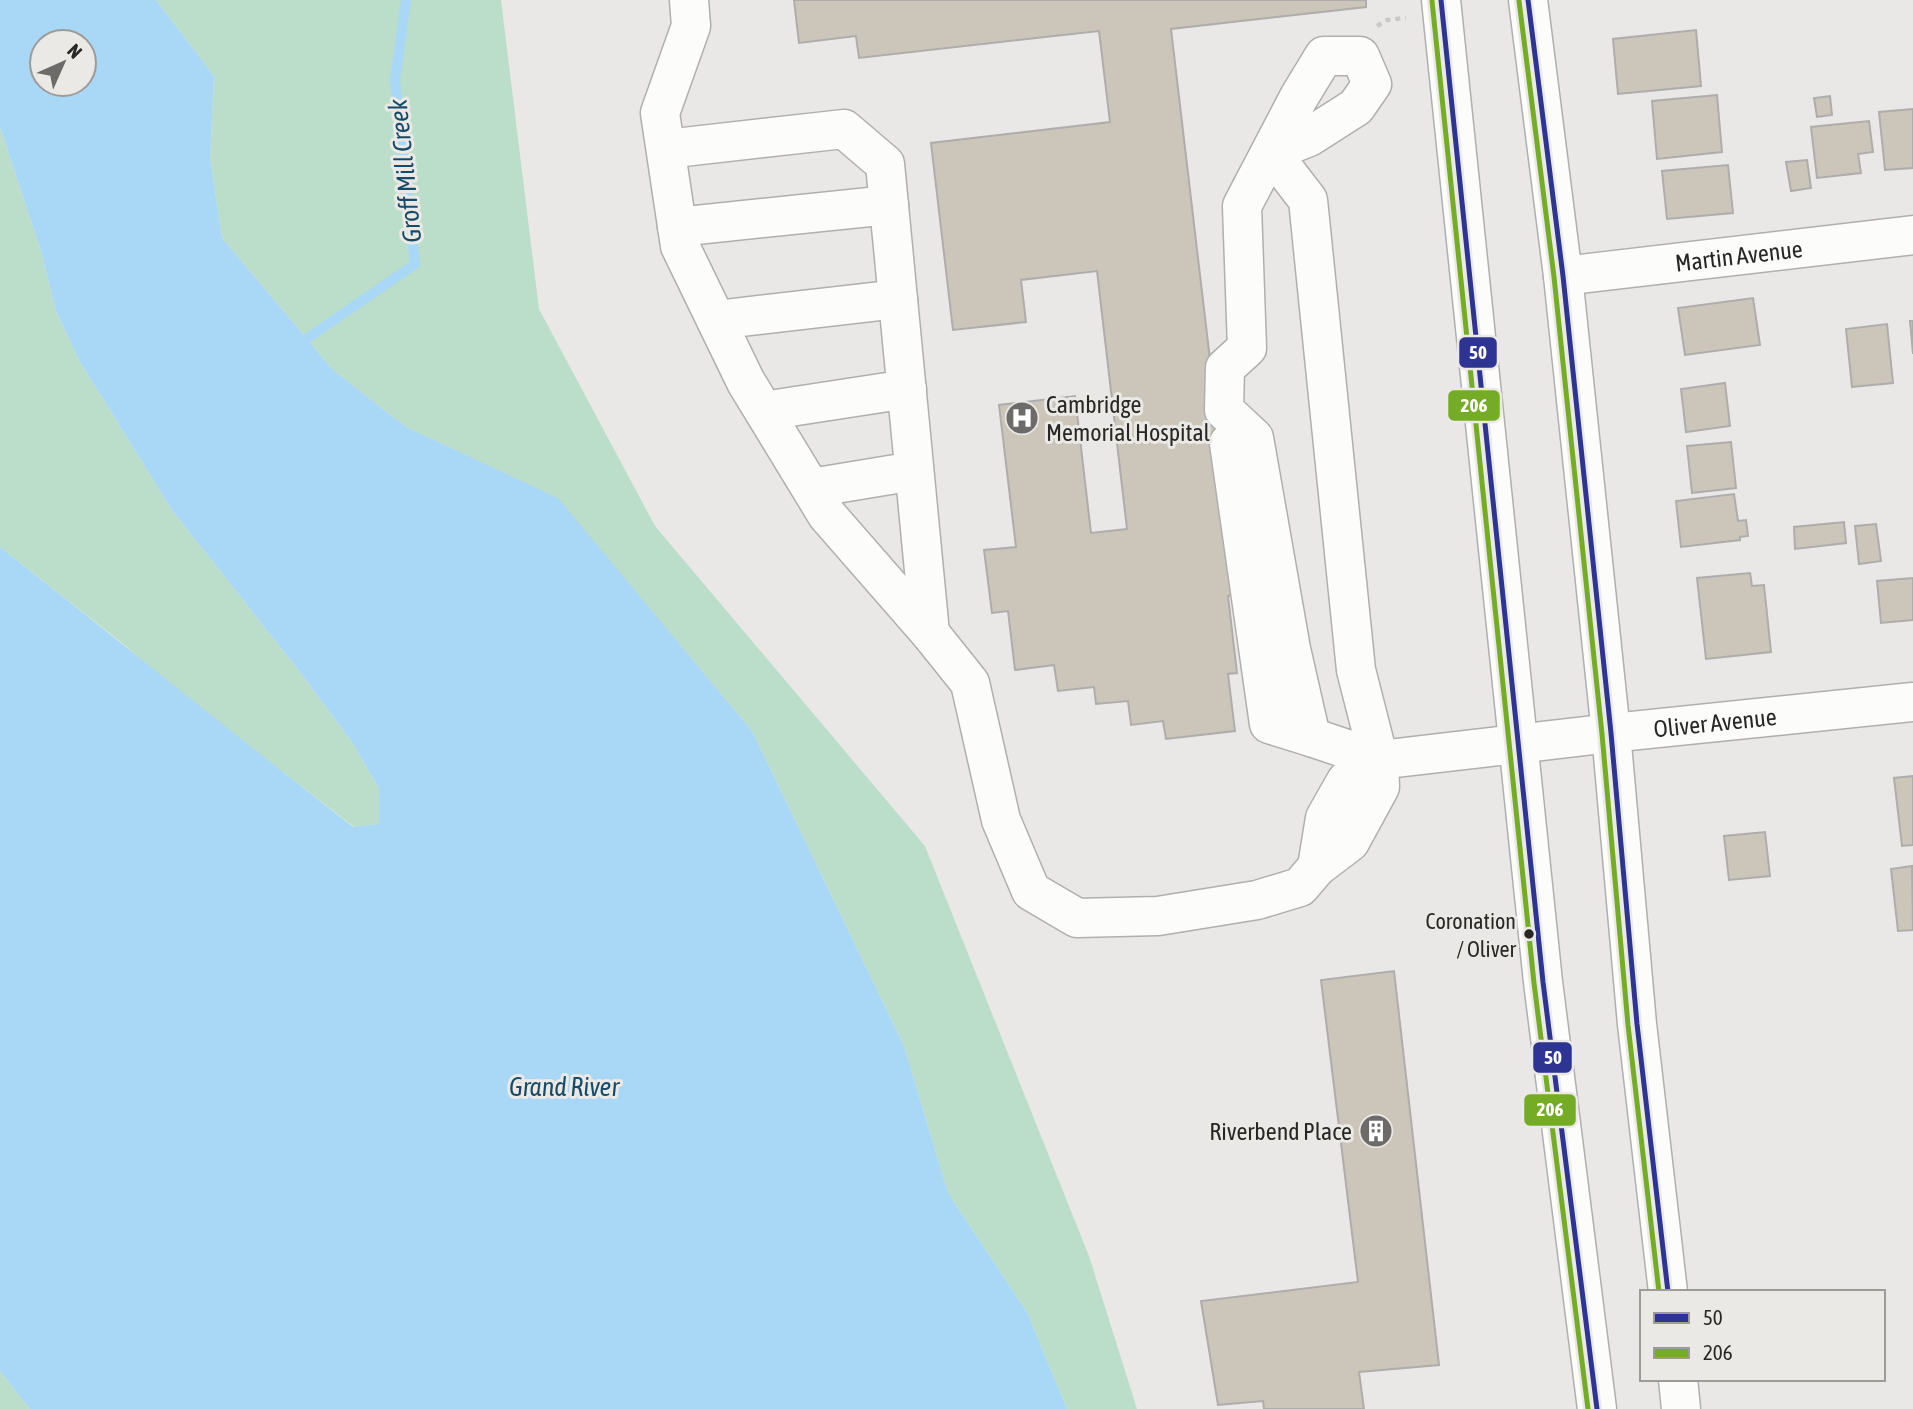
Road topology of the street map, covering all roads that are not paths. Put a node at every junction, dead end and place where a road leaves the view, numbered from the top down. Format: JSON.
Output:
{"nodes":[{"id":1,"x":688,"y":0,"type":"edge"},
{"id":2,"x":1528,"y":0,"type":"edge"},
{"id":3,"x":1429,"y":8,"type":"edge"},
{"id":4,"x":666,"y":149,"type":"junction"},
{"id":5,"x":889,"y":205,"type":"junction"},
{"id":6,"x":677,"y":227,"type":"junction"},
{"id":7,"x":1913,"y":235,"type":"edge"},
{"id":8,"x":1563,"y":276,"type":"junction"},
{"id":9,"x":898,"y":299,"type":"junction"},
{"id":10,"x":716,"y":320,"type":"junction"},
{"id":11,"x":907,"y":389,"type":"junction"},
{"id":12,"x":764,"y":411,"type":"junction"},
{"id":13,"x":914,"y":471,"type":"junction"},
{"id":14,"x":811,"y":488,"type":"junction"},
{"id":15,"x":930,"y":633,"type":"junction"},
{"id":16,"x":1913,"y":702,"type":"edge"},
{"id":17,"x":1611,"y":733,"type":"junction"},
{"id":18,"x":1518,"y":743,"type":"junction"},
{"id":19,"x":1378,"y":760,"type":"junction"},
{"id":20,"x":1668,"y":1290,"type":"edge"},
{"id":21,"x":1678,"y":1381,"type":"edge"},
{"id":22,"x":1597,"y":1409,"type":"edge"},
{"id":23,"x":1681,"y":1409,"type":"edge"}],
"edges":[{"from":1,"to":4,"type":"main road"},
{"from":2,"to":8,"type":"main road"},
{"from":3,"to":18,"type":"main road"},
{"from":4,"to":5,"type":"main road"},
{"from":4,"to":6,"type":"main road"},
{"from":5,"to":6,"type":"main road"},
{"from":5,"to":9,"type":"main road"},
{"from":6,"to":10,"type":"main road"},
{"from":7,"to":8,"type":"main road","name":"Martin Avenue"},
{"from":8,"to":17,"type":"main road"},
{"from":9,"to":10,"type":"main road"},
{"from":9,"to":11,"type":"main road"},
{"from":10,"to":12,"type":"main road"},
{"from":11,"to":12,"type":"main road"},
{"from":11,"to":13,"type":"main road"},
{"from":12,"to":14,"type":"main road"},
{"from":13,"to":14,"type":"main road"},
{"from":13,"to":15,"type":"main road"},
{"from":14,"to":15,"type":"main road"},
{"from":15,"to":19,"type":"main road"},
{"from":16,"to":17,"type":"main road","name":"Oliver Avenue"},
{"from":17,"to":18,"type":"main road","name":"Oliver Avenue"},
{"from":17,"to":20,"type":"main road"},
{"from":18,"to":19,"type":"main road","name":"Oliver Avenue"},
{"from":18,"to":22,"type":"main road"},
{"from":19,"to":19,"type":"main road"},
{"from":21,"to":23,"type":"main road"}]}
